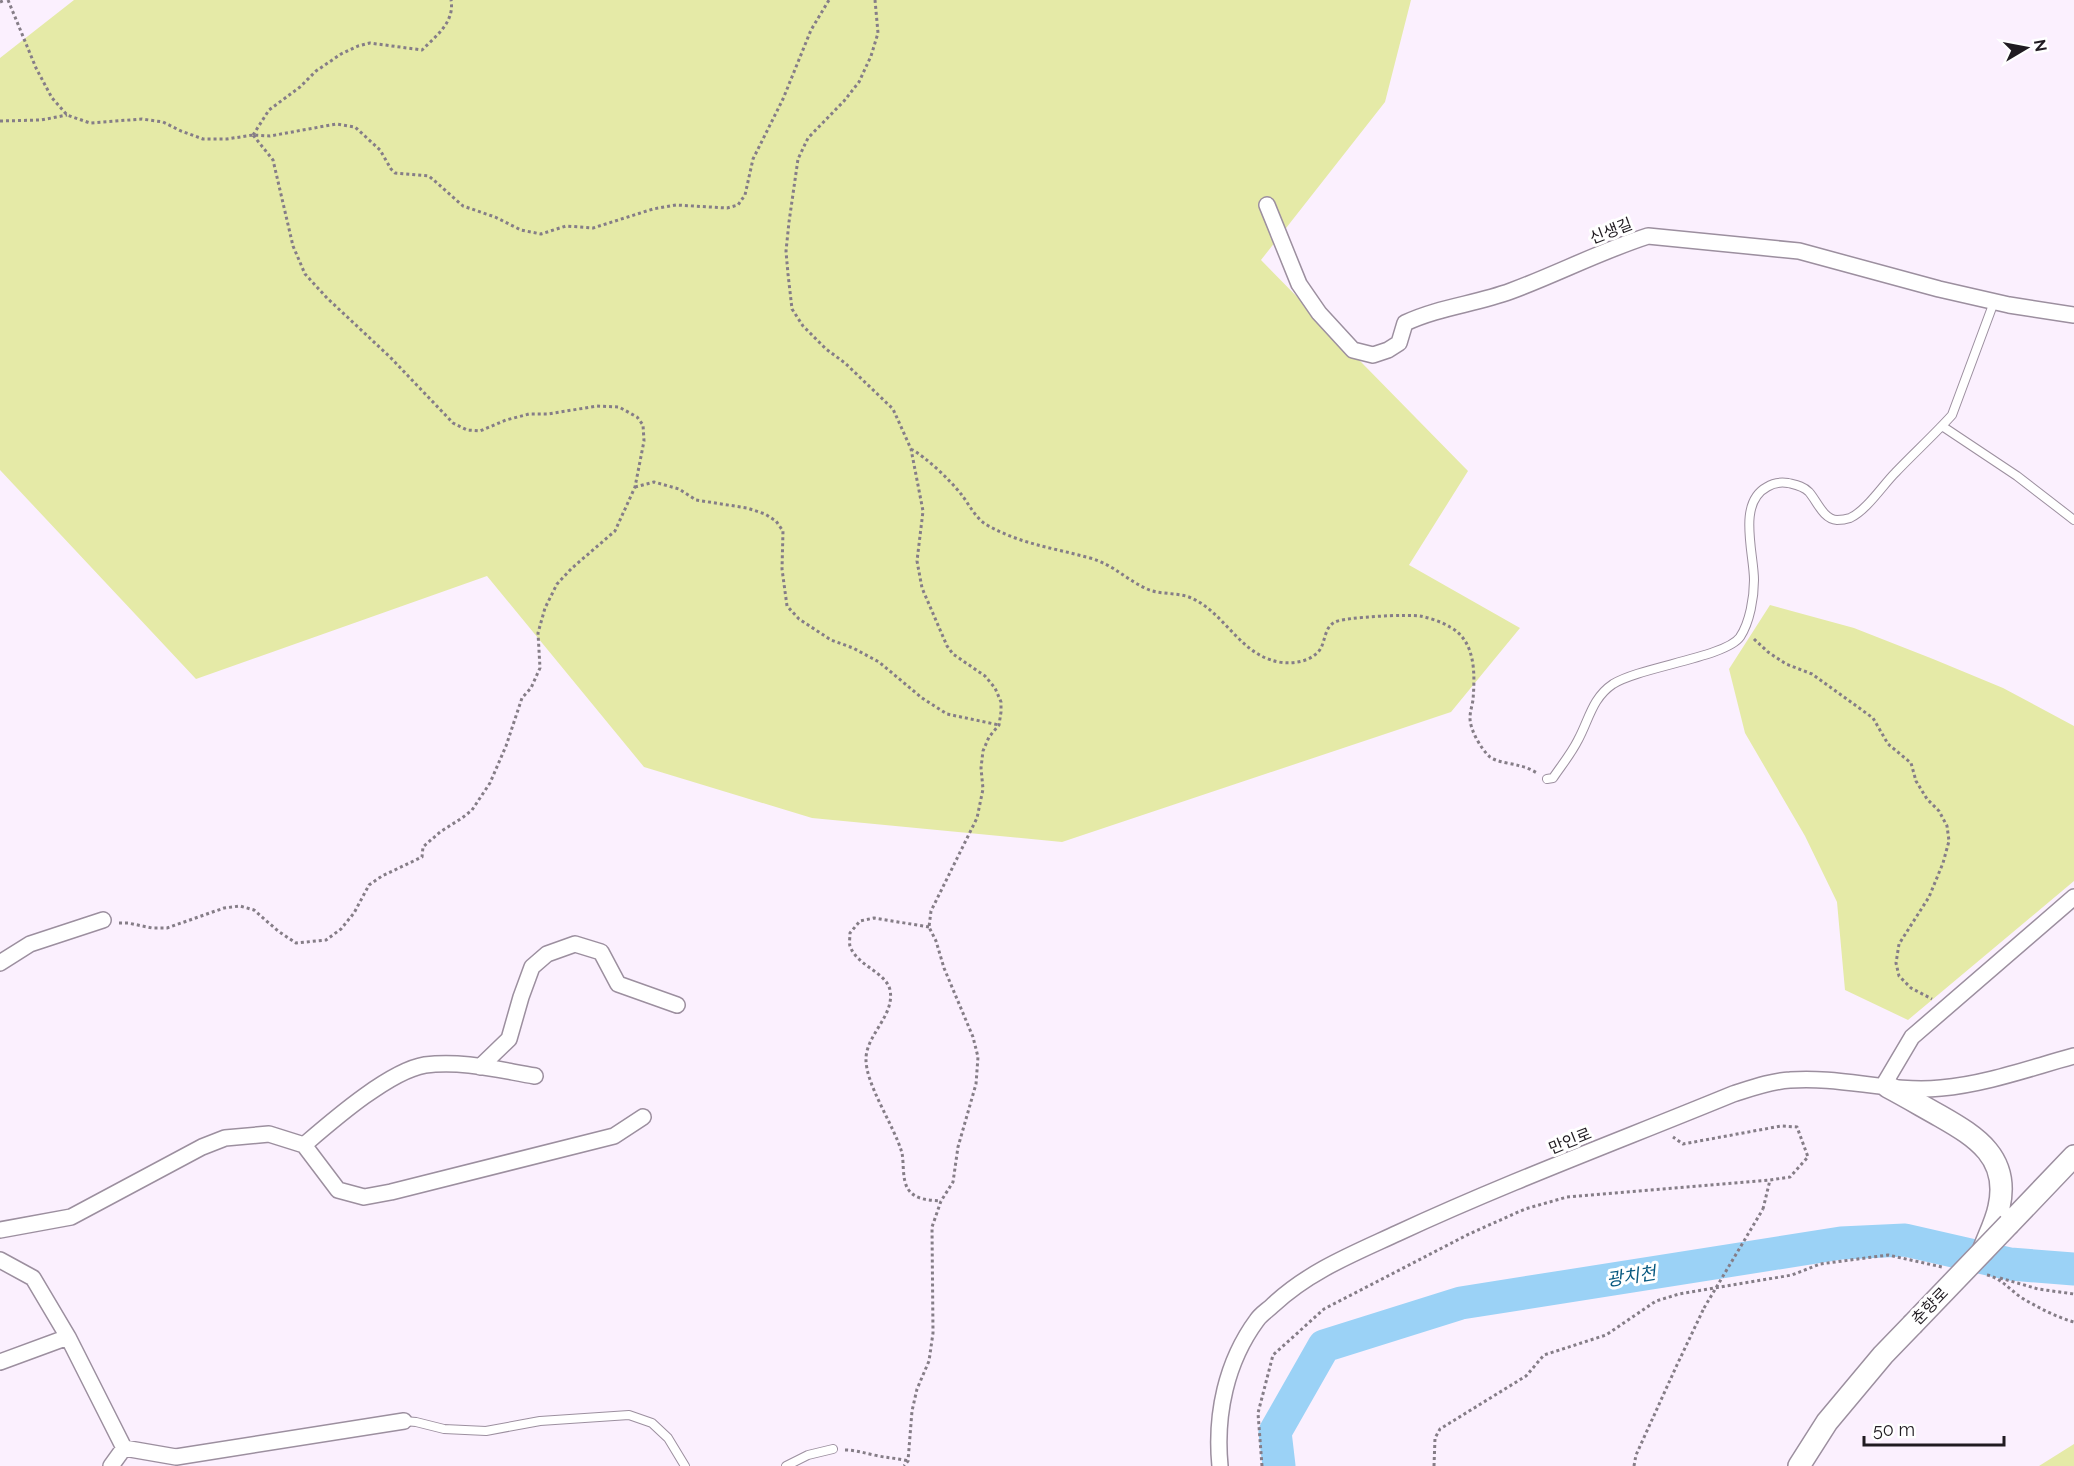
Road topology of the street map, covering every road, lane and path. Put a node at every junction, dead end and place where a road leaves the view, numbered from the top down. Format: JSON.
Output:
{"nodes":[{"id":1,"x":6,"y":0,"type":"edge"},
{"id":2,"x":451,"y":0,"type":"edge"},
{"id":3,"x":830,"y":0,"type":"edge"},
{"id":4,"x":875,"y":0,"type":"edge"},
{"id":5,"x":0,"y":2,"type":"edge"},
{"id":6,"x":67,"y":115,"type":"junction"},
{"id":7,"x":0,"y":121,"type":"edge"},
{"id":8,"x":254,"y":135,"type":"junction"},
{"id":9,"x":1267,"y":205,"type":"dead end"},
{"id":10,"x":1994,"y":302,"type":"junction"},
{"id":11,"x":2074,"y":315,"type":"edge"},
{"id":12,"x":1942,"y":426,"type":"junction"},
{"id":13,"x":911,"y":449,"type":"junction"},
{"id":14,"x":635,"y":487,"type":"junction"},
{"id":15,"x":2074,"y":520,"type":"edge"},
{"id":16,"x":1742,"y":633,"type":"junction"},
{"id":17,"x":999,"y":725,"type":"junction"},
{"id":18,"x":1547,"y":779,"type":"joint"},
{"id":19,"x":2074,"y":897,"type":"edge"},
{"id":20,"x":103,"y":920,"type":"joint"},
{"id":21,"x":929,"y":927,"type":"junction"},
{"id":22,"x":0,"y":963,"type":"edge"},
{"id":23,"x":677,"y":1005,"type":"dead end"},
{"id":24,"x":1945,"y":1008,"type":"junction"},
{"id":25,"x":2074,"y":1056,"type":"edge"},
{"id":26,"x":480,"y":1067,"type":"junction"},
{"id":27,"x":535,"y":1076,"type":"dead end"},
{"id":28,"x":1885,"y":1086,"type":"junction"},
{"id":29,"x":643,"y":1117,"type":"dead end"},
{"id":30,"x":1657,"y":1125,"type":"junction"},
{"id":31,"x":304,"y":1145,"type":"junction"},
{"id":32,"x":2074,"y":1156,"type":"edge"},
{"id":33,"x":1770,"y":1180,"type":"junction"},
{"id":34,"x":941,"y":1201,"type":"junction"},
{"id":35,"x":0,"y":1230,"type":"edge"},
{"id":36,"x":1983,"y":1251,"type":"junction"},
{"id":37,"x":0,"y":1260,"type":"edge"},
{"id":38,"x":1953,"y":1269,"type":"dead end"},
{"id":39,"x":1985,"y":1275,"type":"dead end"},
{"id":40,"x":1996,"y":1277,"type":"junction"},
{"id":41,"x":2074,"y":1294,"type":"edge"},
{"id":42,"x":2074,"y":1322,"type":"edge"},
{"id":43,"x":68,"y":1337,"type":"junction"},
{"id":44,"x":0,"y":1362,"type":"edge"},
{"id":45,"x":404,"y":1421,"type":"joint"},
{"id":46,"x":124,"y":1448,"type":"junction"},
{"id":47,"x":833,"y":1449,"type":"joint"},
{"id":48,"x":908,"y":1461,"type":"junction"},
{"id":49,"x":111,"y":1466,"type":"edge"},
{"id":50,"x":685,"y":1466,"type":"edge"},
{"id":51,"x":786,"y":1466,"type":"edge"},
{"id":52,"x":904,"y":1466,"type":"edge"},
{"id":53,"x":1220,"y":1466,"type":"edge"},
{"id":54,"x":1262,"y":1466,"type":"edge"},
{"id":55,"x":1434,"y":1466,"type":"edge"},
{"id":56,"x":1634,"y":1466,"type":"edge"},
{"id":57,"x":1799,"y":1466,"type":"edge"}],
"edges":[{"from":1,"to":5,"type":"path"},
{"from":1,"to":6,"type":"path"},
{"from":2,"to":8,"type":"path"},
{"from":3,"to":8,"type":"path"},
{"from":4,"to":13,"type":"path"},
{"from":6,"to":7,"type":"path"},
{"from":6,"to":8,"type":"path"},
{"from":8,"to":14,"type":"path"},
{"from":9,"to":10,"type":"street","name":"신생길"},
{"from":10,"to":11,"type":"street","name":"신생길"},
{"from":10,"to":12,"type":"lane"},
{"from":12,"to":15,"type":"lane"},
{"from":12,"to":16,"type":"lane"},
{"from":13,"to":17,"type":"path"},
{"from":13,"to":18,"type":"path"},
{"from":14,"to":17,"type":"path"},
{"from":14,"to":20,"type":"path"},
{"from":16,"to":18,"type":"lane"},
{"from":16,"to":24,"type":"path"},
{"from":17,"to":21,"type":"path"},
{"from":19,"to":24,"type":"street"},
{"from":20,"to":22,"type":"street"},
{"from":21,"to":34,"type":"path"},
{"from":21,"to":34,"type":"path"},
{"from":23,"to":26,"type":"street"},
{"from":24,"to":28,"type":"street"},
{"from":25,"to":28,"type":"street","name":"만인로"},
{"from":26,"to":27,"type":"street"},
{"from":26,"to":31,"type":"street"},
{"from":28,"to":30,"type":"street","name":"만인로"},
{"from":28,"to":36,"type":"street"},
{"from":29,"to":31,"type":"street"},
{"from":30,"to":33,"type":"path"},
{"from":30,"to":53,"type":"street","name":"만인로"},
{"from":31,"to":35,"type":"street"},
{"from":32,"to":36,"type":"street","name":"춘향로","bridge":true},
{"from":33,"to":54,"type":"path"},
{"from":33,"to":56,"type":"path","bridge":true},
{"from":34,"to":48,"type":"path"},
{"from":36,"to":57,"type":"street","name":"춘향로","bridge":true},
{"from":37,"to":43,"type":"street"},
{"from":38,"to":55,"type":"path"},
{"from":39,"to":40,"type":"path"},
{"from":40,"to":41,"type":"path"},
{"from":40,"to":42,"type":"path"},
{"from":43,"to":44,"type":"street"},
{"from":43,"to":46,"type":"street"},
{"from":45,"to":46,"type":"street"},
{"from":45,"to":50,"type":"lane"},
{"from":46,"to":49,"type":"street"},
{"from":47,"to":48,"type":"path"},
{"from":47,"to":51,"type":"lane"},
{"from":48,"to":52,"type":"path"}]}
